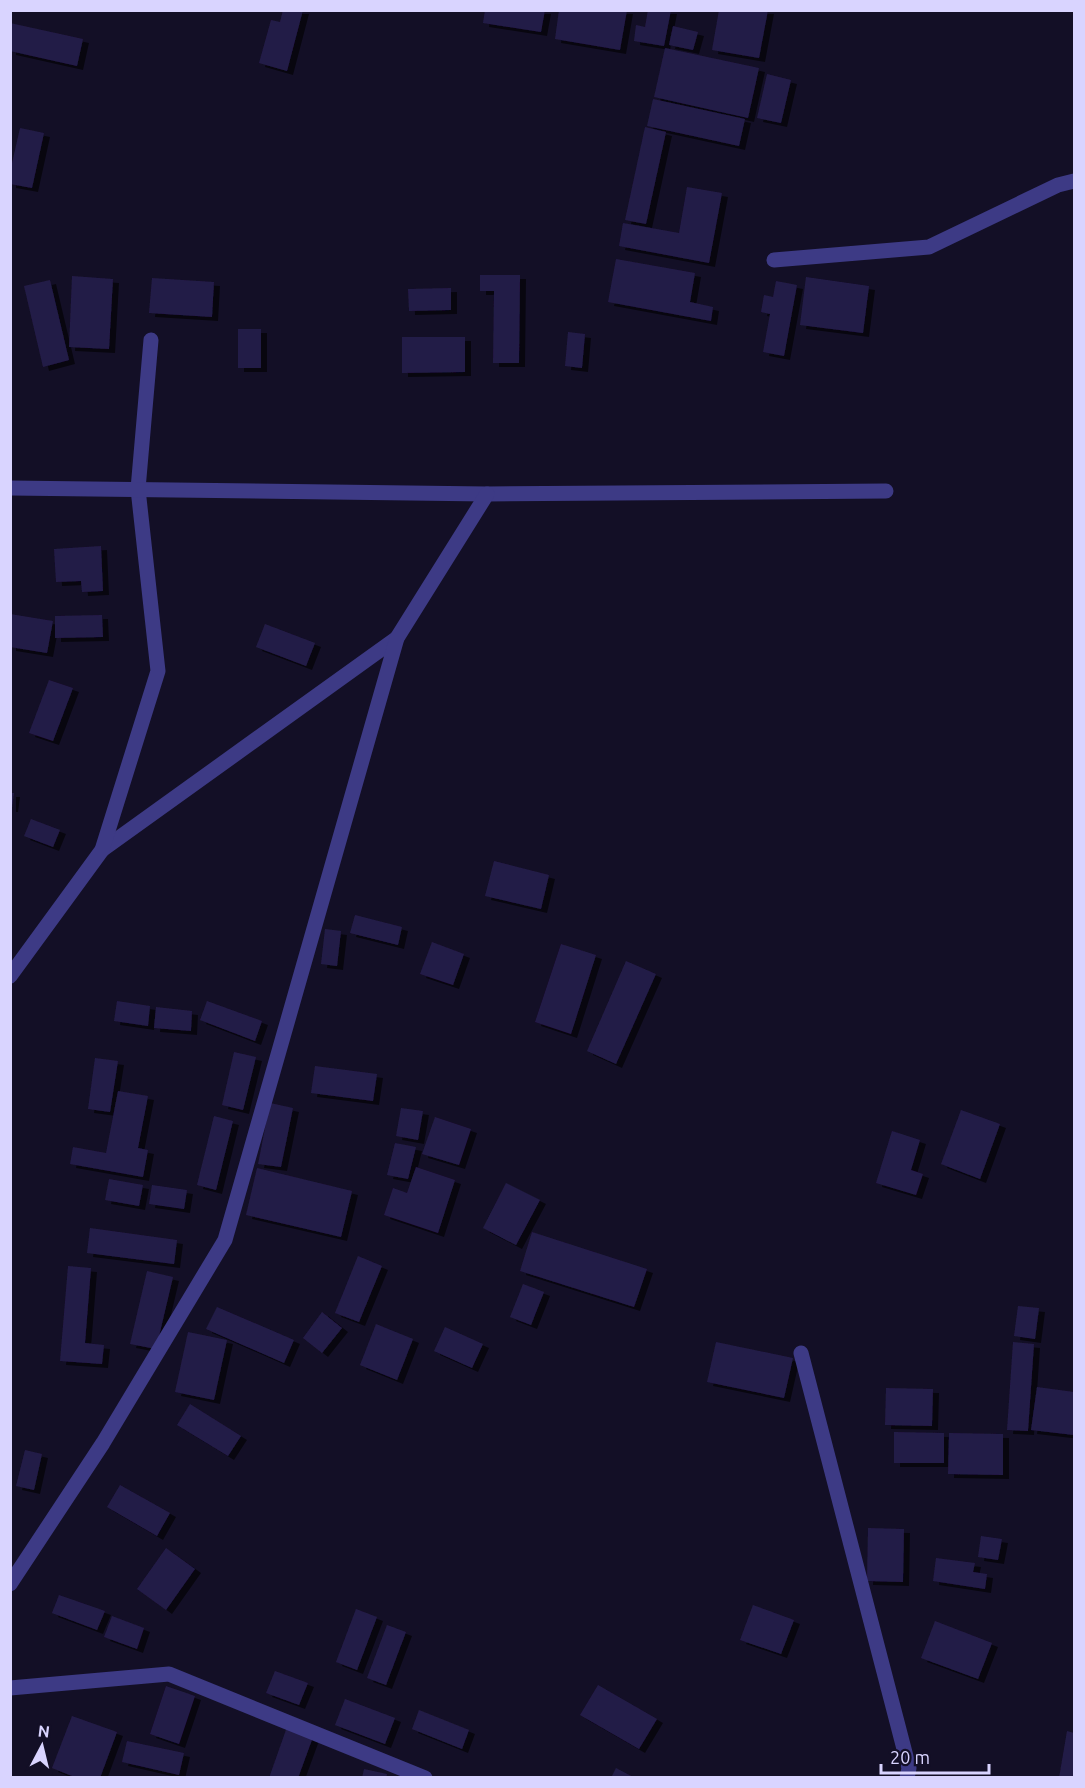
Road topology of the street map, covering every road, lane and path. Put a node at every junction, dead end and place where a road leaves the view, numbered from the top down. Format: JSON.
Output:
{"nodes":[{"id":1,"x":1074,"y":181,"type":"edge"},
{"id":2,"x":774,"y":260,"type":"dead end"},
{"id":3,"x":151,"y":340,"type":"dead end"},
{"id":4,"x":10,"y":488,"type":"edge"},
{"id":5,"x":138,"y":489,"type":"junction"},
{"id":6,"x":886,"y":490,"type":"dead end"},
{"id":7,"x":487,"y":494,"type":"junction"},
{"id":8,"x":398,"y":639,"type":"junction"},
{"id":9,"x":102,"y":850,"type":"junction"},
{"id":10,"x":10,"y":976,"type":"edge"},
{"id":11,"x":801,"y":1353,"type":"dead end"},
{"id":12,"x":10,"y":1584,"type":"edge"},
{"id":13,"x":10,"y":1688,"type":"edge"},
{"id":14,"x":425,"y":1778,"type":"edge"},
{"id":15,"x":907,"y":1778,"type":"edge"}],
"edges":[{"from":1,"to":2,"type":"street"},
{"from":3,"to":5,"type":"street"},
{"from":4,"to":5,"type":"street"},
{"from":5,"to":7,"type":"street"},
{"from":5,"to":9,"type":"street"},
{"from":6,"to":7,"type":"street"},
{"from":7,"to":8,"type":"street"},
{"from":8,"to":9,"type":"street"},
{"from":8,"to":12,"type":"street"},
{"from":9,"to":10,"type":"street"},
{"from":11,"to":15,"type":"street"},
{"from":13,"to":14,"type":"street"}]}
